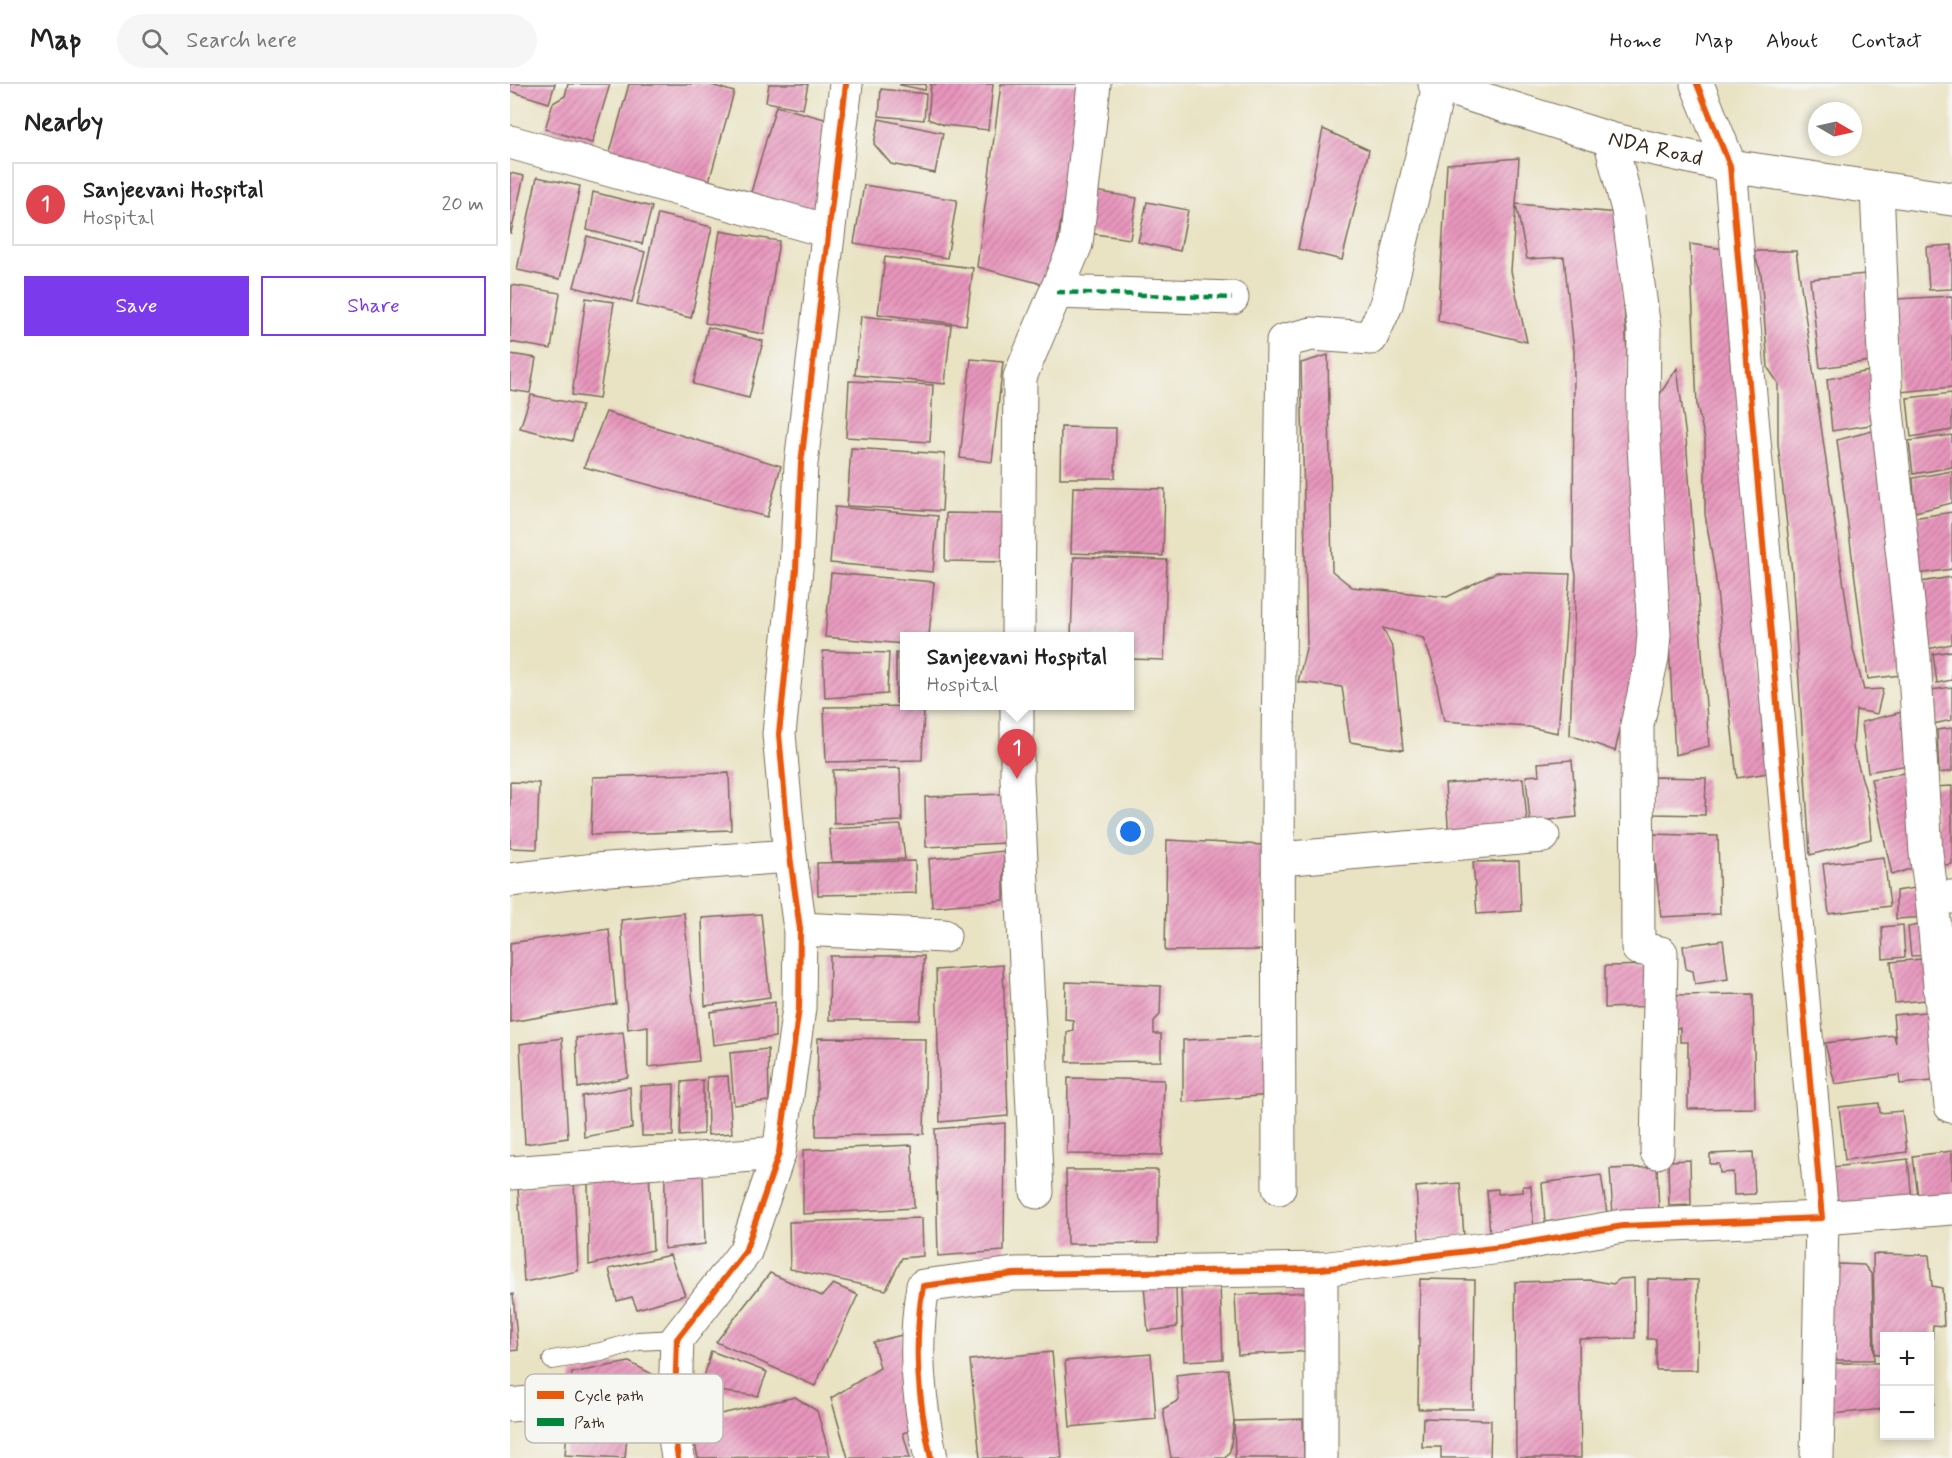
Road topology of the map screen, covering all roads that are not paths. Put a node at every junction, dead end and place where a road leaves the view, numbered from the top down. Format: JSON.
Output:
{"nodes":[{"id":1,"x":846,"y":84,"type":"edge"},
{"id":2,"x":1094,"y":84,"type":"edge"},
{"id":3,"x":1697,"y":84,"type":"edge"},
{"id":4,"x":1437,"y":85,"type":"edge"},
{"id":5,"x":1610,"y":139,"type":"junction"},
{"id":6,"x":510,"y":142,"type":"edge"},
{"id":7,"x":1730,"y":166,"type":"junction"},
{"id":8,"x":1877,"y":188,"type":"junction"},
{"id":9,"x":1952,"y":200,"type":"edge"},
{"id":10,"x":828,"y":231,"type":"junction"},
{"id":11,"x":1056,"y":292,"type":"junction"},
{"id":12,"x":1232,"y":298,"type":"dead end"},
{"id":13,"x":1018,"y":632,"type":"edge"},
{"id":14,"x":1017,"y":710,"type":"edge"},
{"id":15,"x":1543,"y":836,"type":"dead end"},
{"id":16,"x":790,"y":856,"type":"junction"},
{"id":17,"x":1280,"y":859,"type":"junction"},
{"id":18,"x":510,"y":880,"type":"edge"},
{"id":19,"x":1942,"y":897,"type":"edge"},
{"id":20,"x":801,"y":929,"type":"junction"},
{"id":21,"x":944,"y":936,"type":"dead end"},
{"id":22,"x":1951,"y":1106,"type":"edge"},
{"id":23,"x":1656,"y":1152,"type":"dead end"},
{"id":24,"x":779,"y":1153,"type":"junction"},
{"id":25,"x":510,"y":1173,"type":"edge"},
{"id":26,"x":1279,"y":1188,"type":"dead end"},
{"id":27,"x":1037,"y":1192,"type":"dead end"},
{"id":28,"x":1952,"y":1208,"type":"edge"},
{"id":29,"x":1822,"y":1218,"type":"junction"},
{"id":30,"x":1321,"y":1269,"type":"junction"},
{"id":31,"x":677,"y":1339,"type":"junction"},
{"id":32,"x":552,"y":1360,"type":"dead end"},
{"id":33,"x":677,"y":1374,"type":"edge"},
{"id":34,"x":676,"y":1444,"type":"edge"},
{"id":35,"x":651,"y":1458,"type":"edge"},
{"id":36,"x":931,"y":1458,"type":"edge"},
{"id":37,"x":1321,"y":1458,"type":"edge"},
{"id":38,"x":1817,"y":1458,"type":"edge"}],
"edges":[{"from":1,"to":10,"type":"street"},
{"from":2,"to":11,"type":"street"},
{"from":3,"to":7,"type":"street"},
{"from":4,"to":5,"type":"street","name":"NDA Road"},
{"from":4,"to":17,"type":"street"},
{"from":5,"to":7,"type":"street","name":"NDA Road"},
{"from":5,"to":23,"type":"street"},
{"from":6,"to":10,"type":"street"},
{"from":7,"to":8,"type":"street","name":"NDA Road"},
{"from":7,"to":29,"type":"street"},
{"from":8,"to":9,"type":"street","name":"NDA Road"},
{"from":8,"to":19,"type":"street"},
{"from":10,"to":16,"type":"street"},
{"from":11,"to":12,"type":"street"},
{"from":11,"to":13,"type":"street"},
{"from":14,"to":27,"type":"street"},
{"from":15,"to":17,"type":"street"},
{"from":16,"to":18,"type":"street"},
{"from":16,"to":20,"type":"street"},
{"from":17,"to":26,"type":"street"},
{"from":19,"to":22,"type":"street"},
{"from":20,"to":21,"type":"street"},
{"from":20,"to":24,"type":"street"},
{"from":24,"to":25,"type":"street"},
{"from":24,"to":31,"type":"street"},
{"from":28,"to":29,"type":"street"},
{"from":29,"to":30,"type":"street"},
{"from":29,"to":38,"type":"street"},
{"from":30,"to":36,"type":"street"},
{"from":30,"to":37,"type":"street"},
{"from":31,"to":32,"type":"lane"},
{"from":31,"to":33,"type":"street"},
{"from":34,"to":35,"type":"street"}]}
